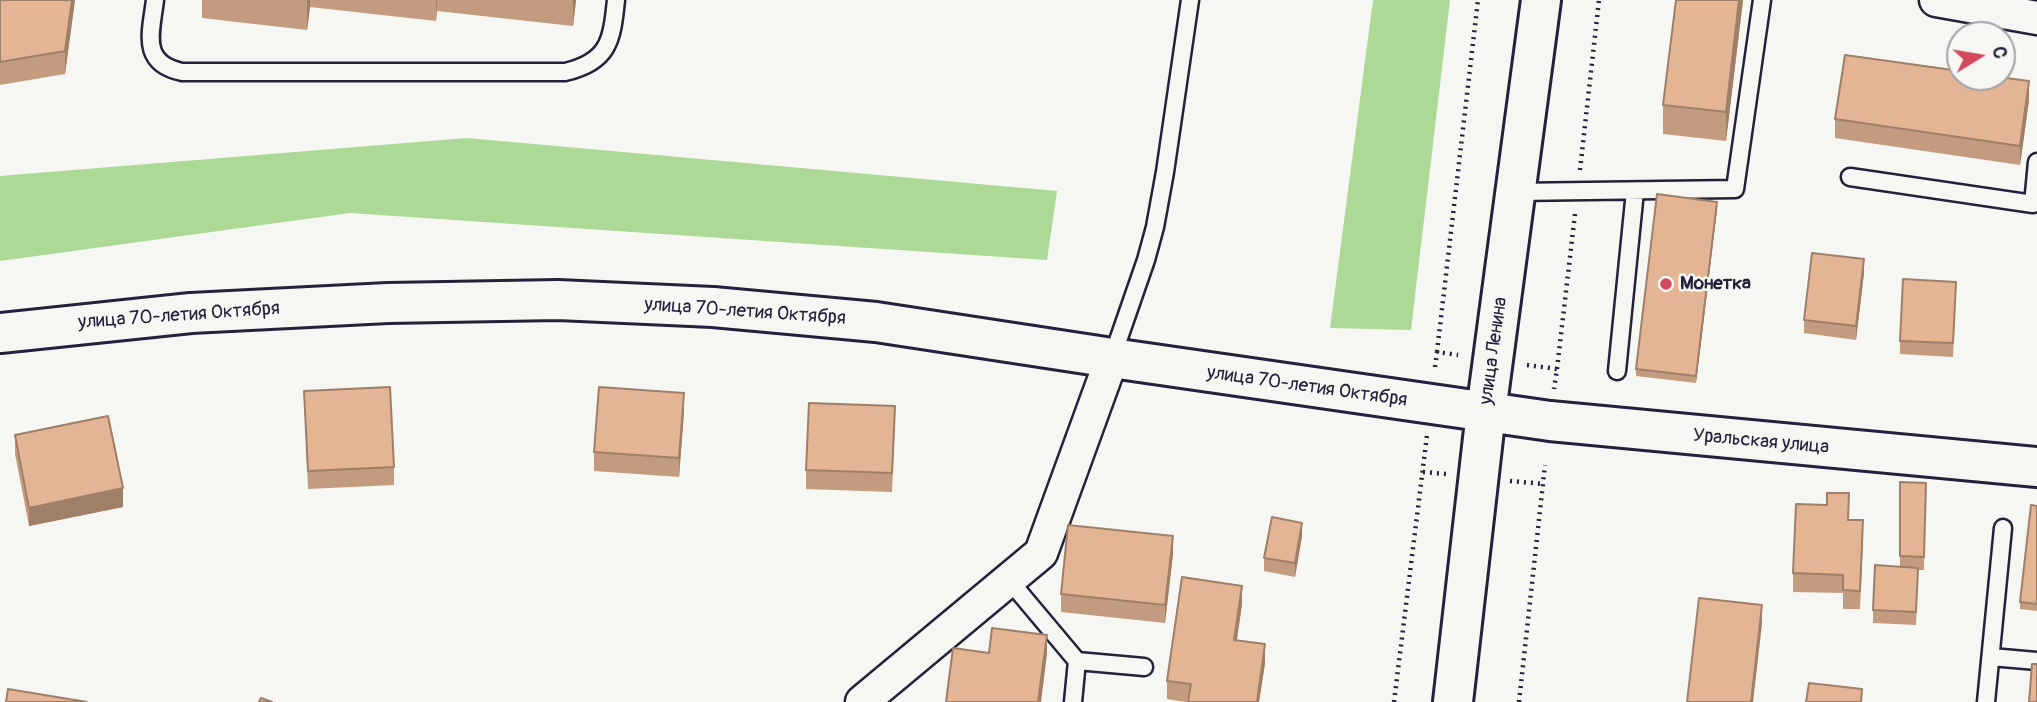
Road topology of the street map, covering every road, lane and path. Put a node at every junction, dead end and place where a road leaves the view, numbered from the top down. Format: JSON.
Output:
{"nodes":[{"id":1,"x":155,"y":0,"type":"edge"},
{"id":2,"x":616,"y":0,"type":"edge"},
{"id":3,"x":1190,"y":0,"type":"edge"},
{"id":4,"x":1478,"y":0,"type":"edge"},
{"id":5,"x":1541,"y":0,"type":"edge"},
{"id":6,"x":1762,"y":0,"type":"edge"},
{"id":7,"x":1936,"y":0,"type":"edge"},
{"id":8,"x":2037,"y":18,"type":"edge"},
{"id":9,"x":2037,"y":162,"type":"edge"},
{"id":10,"x":1850,"y":177,"type":"dead end"},
{"id":11,"x":1635,"y":191,"type":"junction"},
{"id":12,"x":1516,"y":192,"type":"junction"},
{"id":13,"x":2035,"y":204,"type":"edge"},
{"id":14,"x":0,"y":333,"type":"edge"},
{"id":15,"x":1437,"y":352,"type":"junction"},
{"id":16,"x":1458,"y":355,"type":"dead end"},
{"id":17,"x":1112,"y":358,"type":"junction"},
{"id":18,"x":1522,"y":364,"type":"dead end"},
{"id":19,"x":1435,"y":367,"type":"dead end"},
{"id":20,"x":1617,"y":371,"type":"dead end"},
{"id":21,"x":1554,"y":390,"type":"dead end"},
{"id":22,"x":1486,"y":412,"type":"junction"},
{"id":23,"x":1427,"y":434,"type":"dead end"},
{"id":24,"x":1545,"y":465,"type":"dead end"},
{"id":25,"x":2037,"y":467,"type":"edge"},
{"id":26,"x":1423,"y":472,"type":"junction"},
{"id":27,"x":1447,"y":474,"type":"dead end"},
{"id":28,"x":1510,"y":481,"type":"dead end"},
{"id":29,"x":1544,"y":484,"type":"junction"},
{"id":30,"x":2003,"y":528,"type":"dead end"},
{"id":31,"x":1009,"y":580,"type":"junction"},
{"id":32,"x":1991,"y":657,"type":"junction"},
{"id":33,"x":1077,"y":661,"type":"junction"},
{"id":34,"x":2037,"y":662,"type":"edge"},
{"id":35,"x":1144,"y":667,"type":"dead end"},
{"id":36,"x":862,"y":702,"type":"edge"},
{"id":37,"x":1073,"y":702,"type":"edge"},
{"id":38,"x":1394,"y":702,"type":"edge"},
{"id":39,"x":1453,"y":702,"type":"edge"},
{"id":40,"x":1519,"y":702,"type":"edge"},
{"id":41,"x":1986,"y":702,"type":"edge"}],
"edges":[{"from":1,"to":2,"type":"lane"},
{"from":3,"to":17,"type":"lane"},
{"from":4,"to":15,"type":"path"},
{"from":5,"to":12,"type":"main road","name":"улица Ленина"},
{"from":6,"to":11,"type":"lane"},
{"from":7,"to":8,"type":"street"},
{"from":9,"to":13,"type":"lane"},
{"from":10,"to":13,"type":"lane"},
{"from":11,"to":12,"type":"lane"},
{"from":11,"to":20,"type":"lane"},
{"from":12,"to":22,"type":"main road","name":"улица Ленина"},
{"from":14,"to":17,"type":"main road","name":"улица 70-летия Октября"},
{"from":15,"to":16,"type":"path"},
{"from":15,"to":19,"type":"path"},
{"from":17,"to":22,"type":"main road","name":"улица 70-летия Октября"},
{"from":17,"to":31,"type":"street"},
{"from":18,"to":21,"type":"path"},
{"from":22,"to":25,"type":"main road","name":"Уральская улица"},
{"from":22,"to":39,"type":"main road","name":"улица Ленина"},
{"from":23,"to":26,"type":"path"},
{"from":24,"to":29,"type":"path"},
{"from":26,"to":27,"type":"path"},
{"from":26,"to":38,"type":"path"},
{"from":28,"to":29,"type":"path"},
{"from":29,"to":40,"type":"path"},
{"from":30,"to":32,"type":"lane"},
{"from":31,"to":33,"type":"lane"},
{"from":31,"to":36,"type":"street"},
{"from":32,"to":34,"type":"lane"},
{"from":32,"to":41,"type":"lane"},
{"from":33,"to":35,"type":"lane"},
{"from":33,"to":37,"type":"lane"}]}
